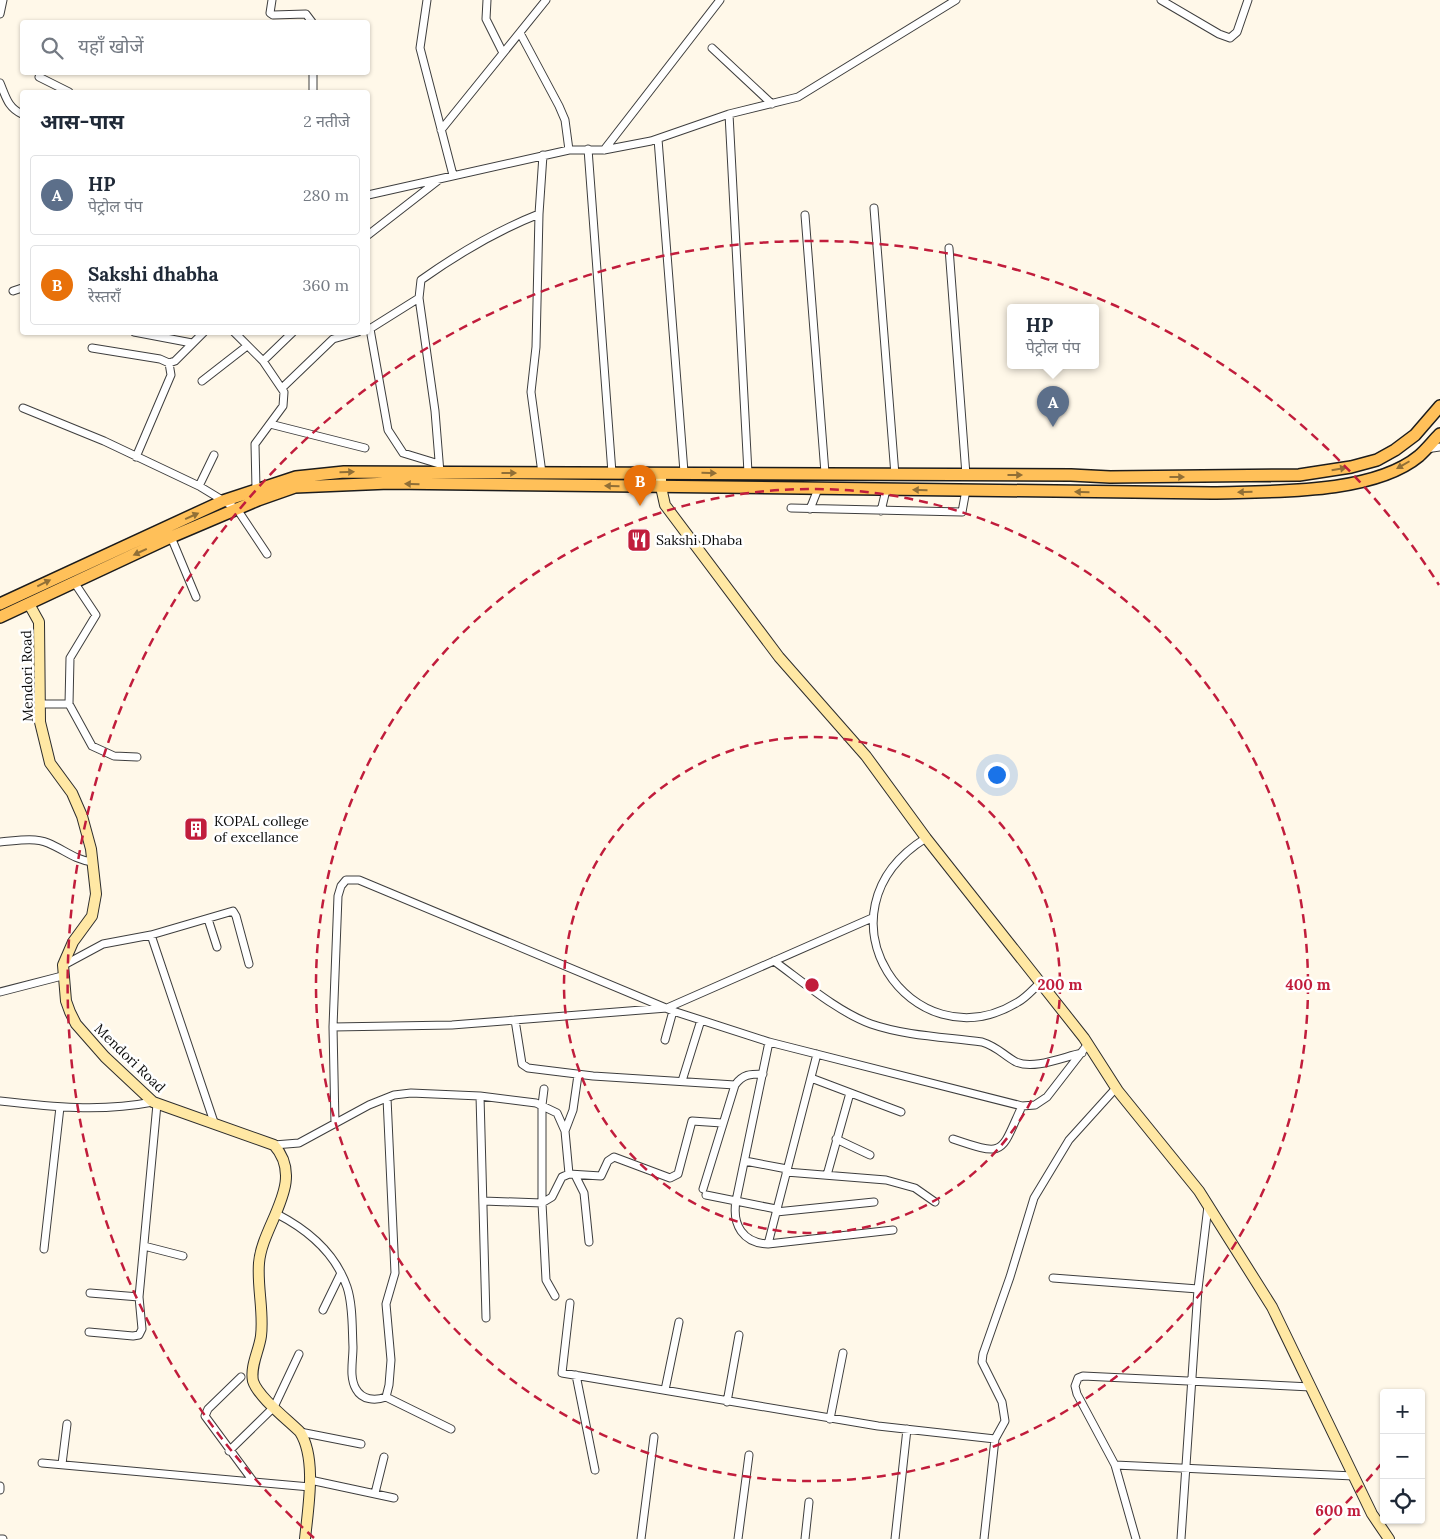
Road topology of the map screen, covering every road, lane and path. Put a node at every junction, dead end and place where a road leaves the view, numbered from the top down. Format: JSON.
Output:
{"nodes":[{"id":1,"x":3,"y":0,"type":"edge"},
{"id":2,"x":272,"y":0,"type":"edge"},
{"id":3,"x":426,"y":0,"type":"edge"},
{"id":4,"x":487,"y":0,"type":"edge"},
{"id":5,"x":546,"y":0,"type":"edge"},
{"id":6,"x":720,"y":0,"type":"edge"},
{"id":7,"x":956,"y":0,"type":"edge"},
{"id":8,"x":1161,"y":0,"type":"edge"},
{"id":9,"x":1248,"y":0,"type":"edge"},
{"id":10,"x":0,"y":14,"type":"edge"},
{"id":11,"x":310,"y":20,"type":"edge"},
{"id":12,"x":520,"y":33,"type":"junction"},
{"id":13,"x":712,"y":48,"type":"dead end"},
{"id":14,"x":503,"y":53,"type":"junction"},
{"id":15,"x":313,"y":75,"type":"edge"},
{"id":16,"x":39,"y":78,"type":"dead end"},
{"id":17,"x":0,"y":83,"type":"edge"},
{"id":18,"x":65,"y":90,"type":"edge"},
{"id":19,"x":313,"y":90,"type":"edge"},
{"id":20,"x":772,"y":104,"type":"junction"},
{"id":21,"x":20,"y":113,"type":"edge"},
{"id":22,"x":729,"y":114,"type":"junction"},
{"id":23,"x":441,"y":130,"type":"junction"},
{"id":24,"x":658,"y":139,"type":"junction"},
{"id":25,"x":588,"y":149,"type":"junction"},
{"id":26,"x":569,"y":150,"type":"junction"},
{"id":27,"x":604,"y":150,"type":"junction"},
{"id":28,"x":543,"y":155,"type":"junction"},
{"id":29,"x":453,"y":174,"type":"junction"},
{"id":30,"x":443,"y":177,"type":"junction"},
{"id":31,"x":370,"y":195,"type":"edge"},
{"id":32,"x":874,"y":208,"type":"dead end"},
{"id":33,"x":539,"y":214,"type":"junction"},
{"id":34,"x":806,"y":215,"type":"dead end"},
{"id":35,"x":370,"y":233,"type":"edge"},
{"id":36,"x":950,"y":248,"type":"dead end"},
{"id":37,"x":20,"y":289,"type":"edge"},
{"id":38,"x":13,"y":292,"type":"dead end"},
{"id":39,"x":419,"y":298,"type":"junction"},
{"id":40,"x":370,"y":329,"type":"edge"},
{"id":41,"x":150,"y":335,"type":"edge"},
{"id":42,"x":201,"y":335,"type":"edge"},
{"id":43,"x":237,"y":335,"type":"edge"},
{"id":44,"x":290,"y":335,"type":"edge"},
{"id":45,"x":370,"y":335,"type":"edge"},
{"id":46,"x":333,"y":336,"type":"edge"},
{"id":47,"x":192,"y":343,"type":"junction"},
{"id":48,"x":248,"y":346,"type":"junction"},
{"id":49,"x":92,"y":348,"type":"dead end"},
{"id":50,"x":263,"y":361,"type":"junction"},
{"id":51,"x":169,"y":363,"type":"junction"},
{"id":52,"x":202,"y":381,"type":"dead end"},
{"id":53,"x":282,"y":388,"type":"junction"},
{"id":54,"x":1440,"y":406,"type":"edge"},
{"id":55,"x":23,"y":408,"type":"dead end"},
{"id":56,"x":270,"y":424,"type":"junction"},
{"id":57,"x":1440,"y":434,"type":"edge"},
{"id":58,"x":1440,"y":447,"type":"edge"},
{"id":59,"x":365,"y":448,"type":"dead end"},
{"id":60,"x":1425,"y":449,"type":"junction"},
{"id":61,"x":214,"y":454,"type":"dead end"},
{"id":62,"x":136,"y":457,"type":"junction"},
{"id":63,"x":440,"y":469,"type":"junction"},
{"id":64,"x":684,"y":472,"type":"junction"},
{"id":65,"x":542,"y":473,"type":"junction"},
{"id":66,"x":612,"y":473,"type":"junction"},
{"id":67,"x":660,"y":473,"type":"junction"},
{"id":68,"x":825,"y":473,"type":"junction"},
{"id":69,"x":748,"y":474,"type":"junction"},
{"id":70,"x":869,"y":475,"type":"junction"},
{"id":71,"x":895,"y":475,"type":"junction"},
{"id":72,"x":966,"y":475,"type":"junction"},
{"id":73,"x":199,"y":486,"type":"junction"},
{"id":74,"x":660,"y":486,"type":"junction"},
{"id":75,"x":256,"y":489,"type":"junction"},
{"id":76,"x":818,"y":489,"type":"junction"},
{"id":77,"x":869,"y":490,"type":"junction"},
{"id":78,"x":886,"y":490,"type":"junction"},
{"id":79,"x":966,"y":490,"type":"junction"},
{"id":80,"x":223,"y":501,"type":"junction"},
{"id":81,"x":791,"y":508,"type":"dead end"},
{"id":82,"x":237,"y":509,"type":"junction"},
{"id":83,"x":810,"y":509,"type":"junction"},
{"id":84,"x":881,"y":511,"type":"junction"},
{"id":85,"x":172,"y":537,"type":"junction"},
{"id":86,"x":267,"y":554,"type":"dead end"},
{"id":87,"x":74,"y":582,"type":"junction"},
{"id":88,"x":196,"y":597,"type":"dead end"},
{"id":89,"x":0,"y":604,"type":"edge"},
{"id":90,"x":29,"y":604,"type":"junction"},
{"id":91,"x":0,"y":617,"type":"edge"},
{"id":92,"x":38,"y":704,"type":"junction"},
{"id":93,"x":70,"y":704,"type":"junction"},
{"id":94,"x":137,"y":757,"type":"dead end"},
{"id":95,"x":926,"y":838,"type":"junction"},
{"id":96,"x":0,"y":842,"type":"edge"},
{"id":97,"x":92,"y":862,"type":"junction"},
{"id":98,"x":872,"y":918,"type":"junction"},
{"id":99,"x":208,"y":919,"type":"junction"},
{"id":100,"x":151,"y":935,"type":"junction"},
{"id":101,"x":217,"y":947,"type":"dead end"},
{"id":102,"x":774,"y":961,"type":"junction"},
{"id":103,"x":249,"y":964,"type":"dead end"},
{"id":104,"x":63,"y":970,"type":"junction"},
{"id":105,"x":1041,"y":982,"type":"junction"},
{"id":106,"x":0,"y":992,"type":"edge"},
{"id":107,"x":670,"y":1009,"type":"junction"},
{"id":108,"x":515,"y":1020,"type":"junction"},
{"id":109,"x":701,"y":1020,"type":"junction"},
{"id":110,"x":333,"y":1027,"type":"junction"},
{"id":111,"x":666,"y":1040,"type":"dead end"},
{"id":112,"x":769,"y":1042,"type":"junction"},
{"id":113,"x":1087,"y":1049,"type":"junction"},
{"id":114,"x":817,"y":1054,"type":"junction"},
{"id":115,"x":763,"y":1074,"type":"junction"},
{"id":116,"x":578,"y":1075,"type":"junction"},
{"id":117,"x":811,"y":1078,"type":"junction"},
{"id":118,"x":682,"y":1082,"type":"junction"},
{"id":119,"x":734,"y":1085,"type":"junction"},
{"id":120,"x":1116,"y":1088,"type":"junction"},
{"id":121,"x":544,"y":1089,"type":"dead end"},
{"id":122,"x":850,"y":1093,"type":"junction"},
{"id":123,"x":480,"y":1096,"type":"junction"},
{"id":124,"x":387,"y":1098,"type":"junction"},
{"id":125,"x":0,"y":1102,"type":"edge"},
{"id":126,"x":155,"y":1103,"type":"junction"},
{"id":127,"x":542,"y":1105,"type":"junction"},
{"id":128,"x":1022,"y":1106,"type":"junction"},
{"id":129,"x":60,"y":1107,"type":"junction"},
{"id":130,"x":901,"y":1112,"type":"dead end"},
{"id":131,"x":722,"y":1123,"type":"junction"},
{"id":132,"x":335,"y":1124,"type":"junction"},
{"id":133,"x":215,"y":1125,"type":"junction"},
{"id":134,"x":565,"y":1130,"type":"junction"},
{"id":135,"x":836,"y":1139,"type":"junction"},
{"id":136,"x":953,"y":1139,"type":"dead end"},
{"id":137,"x":274,"y":1145,"type":"junction"},
{"id":138,"x":870,"y":1154,"type":"dead end"},
{"id":139,"x":745,"y":1161,"type":"junction"},
{"id":140,"x":787,"y":1171,"type":"junction"},
{"id":141,"x":572,"y":1175,"type":"junction"},
{"id":142,"x":827,"y":1176,"type":"junction"},
{"id":143,"x":483,"y":1201,"type":"junction"},
{"id":144,"x":736,"y":1201,"type":"junction"},
{"id":145,"x":874,"y":1202,"type":"dead end"},
{"id":146,"x":935,"y":1202,"type":"dead end"},
{"id":147,"x":542,"y":1203,"type":"junction"},
{"id":148,"x":1208,"y":1205,"type":"junction"},
{"id":149,"x":776,"y":1211,"type":"junction"},
{"id":150,"x":277,"y":1214,"type":"junction"},
{"id":151,"x":893,"y":1230,"type":"dead end"},
{"id":152,"x":588,"y":1242,"type":"dead end"},
{"id":153,"x":768,"y":1244,"type":"junction"},
{"id":154,"x":144,"y":1246,"type":"junction"},
{"id":155,"x":44,"y":1249,"type":"dead end"},
{"id":156,"x":182,"y":1256,"type":"dead end"},
{"id":157,"x":341,"y":1273,"type":"junction"},
{"id":158,"x":1053,"y":1278,"type":"dead end"},
{"id":159,"x":1198,"y":1288,"type":"junction"},
{"id":160,"x":90,"y":1293,"type":"dead end"},
{"id":161,"x":555,"y":1296,"type":"dead end"},
{"id":162,"x":138,"y":1297,"type":"junction"},
{"id":163,"x":570,"y":1303,"type":"dead end"},
{"id":164,"x":324,"y":1310,"type":"dead end"},
{"id":165,"x":486,"y":1318,"type":"dead end"},
{"id":166,"x":679,"y":1322,"type":"dead end"},
{"id":167,"x":89,"y":1332,"type":"dead end"},
{"id":168,"x":739,"y":1334,"type":"dead end"},
{"id":169,"x":842,"y":1353,"type":"dead end"},
{"id":170,"x":299,"y":1354,"type":"dead end"},
{"id":171,"x":576,"y":1375,"type":"junction"},
{"id":172,"x":241,"y":1377,"type":"dead end"},
{"id":173,"x":1192,"y":1381,"type":"junction"},
{"id":174,"x":1311,"y":1387,"type":"junction"},
{"id":175,"x":665,"y":1390,"type":"junction"},
{"id":176,"x":386,"y":1396,"type":"junction"},
{"id":177,"x":727,"y":1402,"type":"junction"},
{"id":178,"x":274,"y":1407,"type":"junction"},
{"id":179,"x":830,"y":1418,"type":"junction"},
{"id":180,"x":66,"y":1424,"type":"dead end"},
{"id":181,"x":907,"y":1429,"type":"junction"},
{"id":182,"x":451,"y":1430,"type":"dead end"},
{"id":183,"x":300,"y":1432,"type":"junction"},
{"id":184,"x":654,"y":1437,"type":"dead end"},
{"id":185,"x":995,"y":1439,"type":"junction"},
{"id":186,"x":362,"y":1444,"type":"dead end"},
{"id":187,"x":229,"y":1451,"type":"junction"},
{"id":188,"x":749,"y":1455,"type":"dead end"},
{"id":189,"x":384,"y":1457,"type":"dead end"},
{"id":190,"x":42,"y":1463,"type":"dead end"},
{"id":191,"x":62,"y":1464,"type":"junction"},
{"id":192,"x":1114,"y":1465,"type":"junction"},
{"id":193,"x":1187,"y":1468,"type":"junction"},
{"id":194,"x":595,"y":1470,"type":"dead end"},
{"id":195,"x":1354,"y":1476,"type":"junction"},
{"id":196,"x":253,"y":1481,"type":"junction"},
{"id":197,"x":310,"y":1483,"type":"junction"},
{"id":198,"x":0,"y":1486,"type":"edge"},
{"id":199,"x":0,"y":1490,"type":"edge"},
{"id":200,"x":375,"y":1493,"type":"junction"},
{"id":201,"x":394,"y":1498,"type":"dead end"},
{"id":202,"x":809,"y":1502,"type":"dead end"},
{"id":203,"x":305,"y":1539,"type":"edge"},
{"id":204,"x":641,"y":1539,"type":"edge"},
{"id":205,"x":738,"y":1539,"type":"edge"},
{"id":206,"x":805,"y":1539,"type":"edge"},
{"id":207,"x":895,"y":1539,"type":"edge"},
{"id":208,"x":984,"y":1539,"type":"edge"},
{"id":209,"x":1136,"y":1539,"type":"edge"},
{"id":210,"x":1181,"y":1539,"type":"edge"},
{"id":211,"x":1389,"y":1539,"type":"edge"}],
"edges":[{"from":1,"to":10,"type":"street"},
{"from":2,"to":11,"type":"street"},
{"from":3,"to":23,"type":"street"},
{"from":4,"to":14,"type":"street"},
{"from":5,"to":12,"type":"street"},
{"from":6,"to":27,"type":"street"},
{"from":7,"to":20,"type":"street"},
{"from":8,"to":9,"type":"street"},
{"from":12,"to":14,"type":"street"},
{"from":12,"to":26,"type":"street"},
{"from":13,"to":20,"type":"street"},
{"from":14,"to":23,"type":"street"},
{"from":15,"to":19,"type":"street"},
{"from":16,"to":18,"type":"street"},
{"from":17,"to":21,"type":"street"},
{"from":20,"to":22,"type":"street"},
{"from":22,"to":24,"type":"street"},
{"from":22,"to":69,"type":"street"},
{"from":23,"to":29,"type":"street"},
{"from":24,"to":27,"type":"street"},
{"from":24,"to":64,"type":"street"},
{"from":25,"to":26,"type":"street"},
{"from":25,"to":27,"type":"street"},
{"from":25,"to":66,"type":"street"},
{"from":26,"to":28,"type":"street"},
{"from":28,"to":29,"type":"street"},
{"from":28,"to":33,"type":"street"},
{"from":29,"to":30,"type":"street"},
{"from":30,"to":31,"type":"street"},
{"from":30,"to":35,"type":"street"},
{"from":32,"to":71,"type":"street"},
{"from":33,"to":39,"type":"street"},
{"from":33,"to":65,"type":"street"},
{"from":34,"to":68,"type":"street"},
{"from":36,"to":72,"type":"street"},
{"from":37,"to":38,"type":"street"},
{"from":39,"to":40,"type":"street"},
{"from":39,"to":63,"type":"street"},
{"from":41,"to":47,"type":"street"},
{"from":42,"to":47,"type":"street"},
{"from":43,"to":48,"type":"street"},
{"from":44,"to":50,"type":"street"},
{"from":45,"to":63,"type":"street"},
{"from":46,"to":53,"type":"street"},
{"from":47,"to":51,"type":"street"},
{"from":48,"to":50,"type":"street"},
{"from":48,"to":52,"type":"street"},
{"from":49,"to":51,"type":"street"},
{"from":50,"to":53,"type":"street"},
{"from":51,"to":62,"type":"street"},
{"from":53,"to":56,"type":"street"},
{"from":72,"to":54,"type":"main road","one_way":true},
{"from":55,"to":62,"type":"street"},
{"from":56,"to":59,"type":"street"},
{"from":56,"to":75,"type":"street"},
{"from":57,"to":60,"type":"main road"},
{"from":58,"to":60,"type":"street"},
{"from":60,"to":79,"type":"main road","one_way":true},
{"from":61,"to":73,"type":"street"},
{"from":62,"to":73,"type":"street"},
{"from":63,"to":65,"type":"main road","one_way":true},
{"from":75,"to":63,"type":"main road","one_way":true},
{"from":64,"to":67,"type":"main road"},
{"from":64,"to":69,"type":"main road","one_way":true},
{"from":65,"to":66,"type":"main road"},
{"from":66,"to":67,"type":"main road"},
{"from":67,"to":74,"type":"street"},
{"from":68,"to":69,"type":"main road"},
{"from":68,"to":70,"type":"main road"},
{"from":70,"to":71,"type":"main road"},
{"from":70,"to":77,"type":"main road"},
{"from":71,"to":72,"type":"main road"},
{"from":73,"to":80,"type":"street"},
{"from":74,"to":76,"type":"main road"},
{"from":74,"to":82,"type":"main road","one_way":true},
{"from":74,"to":95,"type":"street"},
{"from":75,"to":80,"type":"main road"},
{"from":76,"to":77,"type":"main road"},
{"from":76,"to":83,"type":"street"},
{"from":77,"to":78,"type":"main road"},
{"from":79,"to":78,"type":"main road","one_way":true},
{"from":78,"to":84,"type":"street"},
{"from":79,"to":84,"type":"street"},
{"from":80,"to":82,"type":"street"},
{"from":89,"to":80,"type":"main road","one_way":true},
{"from":81,"to":83,"type":"street"},
{"from":82,"to":85,"type":"main road"},
{"from":82,"to":86,"type":"street"},
{"from":83,"to":84,"type":"street"},
{"from":85,"to":87,"type":"main road","one_way":true},
{"from":85,"to":88,"type":"street"},
{"from":87,"to":90,"type":"main road"},
{"from":87,"to":93,"type":"street"},
{"from":90,"to":91,"type":"main road"},
{"from":90,"to":92,"type":"street","name":"Mendori Road"},
{"from":92,"to":93,"type":"street"},
{"from":92,"to":97,"type":"street","name":"Mendori Road"},
{"from":93,"to":94,"type":"street"},
{"from":95,"to":98,"type":"street"},
{"from":95,"to":105,"type":"street"},
{"from":96,"to":97,"type":"street"},
{"from":97,"to":104,"type":"street","name":"Mendori Road"},
{"from":98,"to":102,"type":"street"},
{"from":98,"to":105,"type":"street"},
{"from":99,"to":100,"type":"street"},
{"from":99,"to":101,"type":"street"},
{"from":99,"to":103,"type":"street"},
{"from":100,"to":104,"type":"street"},
{"from":100,"to":133,"type":"street"},
{"from":102,"to":107,"type":"street"},
{"from":102,"to":113,"type":"street"},
{"from":104,"to":106,"type":"street"},
{"from":104,"to":126,"type":"street","name":"Mendori Road"},
{"from":105,"to":113,"type":"street"},
{"from":107,"to":108,"type":"street"},
{"from":107,"to":109,"type":"street"},
{"from":107,"to":110,"type":"street"},
{"from":107,"to":111,"type":"street"},
{"from":108,"to":110,"type":"street"},
{"from":108,"to":116,"type":"street"},
{"from":109,"to":112,"type":"street"},
{"from":109,"to":118,"type":"street"},
{"from":110,"to":132,"type":"street"},
{"from":112,"to":114,"type":"street"},
{"from":112,"to":115,"type":"street"},
{"from":113,"to":120,"type":"street"},
{"from":113,"to":128,"type":"street"},
{"from":114,"to":117,"type":"street"},
{"from":114,"to":128,"type":"street"},
{"from":115,"to":119,"type":"street"},
{"from":115,"to":139,"type":"street"},
{"from":116,"to":118,"type":"street"},
{"from":116,"to":134,"type":"street"},
{"from":117,"to":122,"type":"street"},
{"from":117,"to":140,"type":"street"},
{"from":118,"to":119,"type":"street"},
{"from":119,"to":131,"type":"street"},
{"from":120,"to":148,"type":"street"},
{"from":120,"to":185,"type":"street"},
{"from":121,"to":127,"type":"street"},
{"from":122,"to":130,"type":"street"},
{"from":122,"to":135,"type":"street"},
{"from":123,"to":124,"type":"street"},
{"from":123,"to":127,"type":"street"},
{"from":123,"to":143,"type":"street"},
{"from":124,"to":132,"type":"street"},
{"from":124,"to":176,"type":"street"},
{"from":125,"to":129,"type":"street"},
{"from":126,"to":129,"type":"street"},
{"from":126,"to":133,"type":"street","name":"Mendori Road"},
{"from":126,"to":154,"type":"street"},
{"from":127,"to":134,"type":"street"},
{"from":127,"to":147,"type":"street"},
{"from":128,"to":136,"type":"street"},
{"from":129,"to":155,"type":"street"},
{"from":131,"to":141,"type":"street"},
{"from":131,"to":144,"type":"street"},
{"from":132,"to":137,"type":"street"},
{"from":133,"to":137,"type":"street","name":"Mendori Road"},
{"from":134,"to":141,"type":"street"},
{"from":135,"to":138,"type":"street"},
{"from":135,"to":142,"type":"street"},
{"from":137,"to":150,"type":"street"},
{"from":139,"to":140,"type":"street"},
{"from":139,"to":144,"type":"street"},
{"from":140,"to":142,"type":"street"},
{"from":140,"to":149,"type":"street"},
{"from":141,"to":147,"type":"street"},
{"from":141,"to":152,"type":"street"},
{"from":142,"to":146,"type":"street"},
{"from":143,"to":147,"type":"street"},
{"from":143,"to":165,"type":"street"},
{"from":144,"to":149,"type":"street"},
{"from":144,"to":153,"type":"street"},
{"from":145,"to":149,"type":"street"},
{"from":147,"to":161,"type":"street"},
{"from":148,"to":159,"type":"street"},
{"from":148,"to":174,"type":"street"},
{"from":149,"to":153,"type":"street"},
{"from":150,"to":157,"type":"street"},
{"from":150,"to":178,"type":"street"},
{"from":151,"to":153,"type":"street"},
{"from":154,"to":156,"type":"street"},
{"from":154,"to":162,"type":"street"},
{"from":157,"to":164,"type":"street"},
{"from":157,"to":176,"type":"street"},
{"from":158,"to":159,"type":"street"},
{"from":159,"to":173,"type":"street"},
{"from":160,"to":162,"type":"street"},
{"from":162,"to":167,"type":"street"},
{"from":163,"to":171,"type":"street"},
{"from":166,"to":175,"type":"street"},
{"from":168,"to":177,"type":"street"},
{"from":169,"to":179,"type":"street"},
{"from":170,"to":178,"type":"street"},
{"from":171,"to":175,"type":"street"},
{"from":171,"to":194,"type":"street"},
{"from":172,"to":187,"type":"street"},
{"from":173,"to":174,"type":"street"},
{"from":173,"to":192,"type":"street"},
{"from":173,"to":193,"type":"street"},
{"from":174,"to":195,"type":"street"},
{"from":175,"to":177,"type":"street"},
{"from":176,"to":182,"type":"street"},
{"from":177,"to":179,"type":"street"},
{"from":178,"to":183,"type":"street"},
{"from":178,"to":187,"type":"street"},
{"from":179,"to":181,"type":"street"},
{"from":180,"to":191,"type":"street"},
{"from":181,"to":185,"type":"street"},
{"from":181,"to":207,"type":"street"},
{"from":183,"to":186,"type":"street"},
{"from":183,"to":197,"type":"street"},
{"from":184,"to":204,"type":"street"},
{"from":185,"to":208,"type":"street"},
{"from":187,"to":196,"type":"street"},
{"from":188,"to":205,"type":"street"},
{"from":189,"to":200,"type":"street"},
{"from":190,"to":191,"type":"street"},
{"from":191,"to":196,"type":"street"},
{"from":192,"to":193,"type":"street"},
{"from":192,"to":209,"type":"street"},
{"from":193,"to":195,"type":"street"},
{"from":193,"to":210,"type":"street"},
{"from":195,"to":211,"type":"street"},
{"from":196,"to":197,"type":"street"},
{"from":197,"to":200,"type":"street"},
{"from":197,"to":203,"type":"street"},
{"from":198,"to":199,"type":"street"},
{"from":200,"to":201,"type":"street"},
{"from":202,"to":206,"type":"street"}]}
